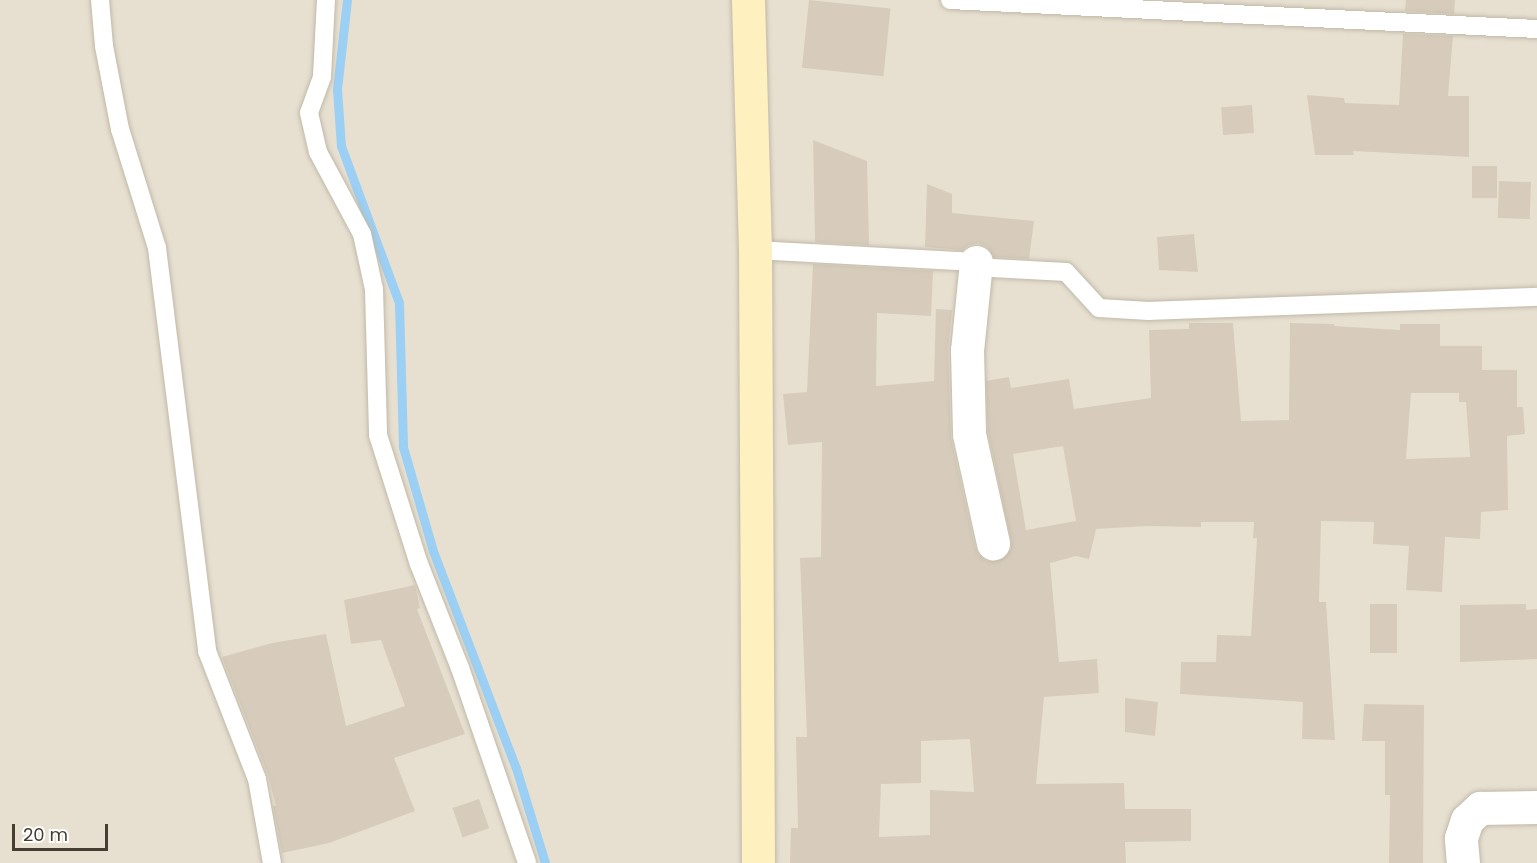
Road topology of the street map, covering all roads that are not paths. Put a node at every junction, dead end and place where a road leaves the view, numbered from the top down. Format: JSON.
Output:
{"nodes":[{"id":1,"x":100,"y":0,"type":"edge"},
{"id":2,"x":326,"y":0,"type":"edge"},
{"id":3,"x":748,"y":0,"type":"edge"},
{"id":4,"x":950,"y":0,"type":"edge"},
{"id":5,"x":1537,"y":29,"type":"edge"},
{"id":6,"x":755,"y":250,"type":"junction"},
{"id":7,"x":976,"y":262,"type":"junction"},
{"id":8,"x":1537,"y":297,"type":"edge"},
{"id":9,"x":993,"y":543,"type":"dead end"},
{"id":10,"x":1537,"y":807,"type":"edge"},
{"id":11,"x":272,"y":863,"type":"edge"},
{"id":12,"x":527,"y":863,"type":"edge"},
{"id":13,"x":758,"y":863,"type":"edge"},
{"id":14,"x":1463,"y":863,"type":"edge"}],
"edges":[{"from":1,"to":11,"type":"lane"},
{"from":2,"to":12,"type":"lane"},
{"from":3,"to":6,"type":"main road"},
{"from":4,"to":5,"type":"lane"},
{"from":6,"to":7,"type":"lane"},
{"from":6,"to":13,"type":"main road"},
{"from":7,"to":8,"type":"lane"},
{"from":7,"to":9,"type":"street"},
{"from":10,"to":14,"type":"street"}]}
